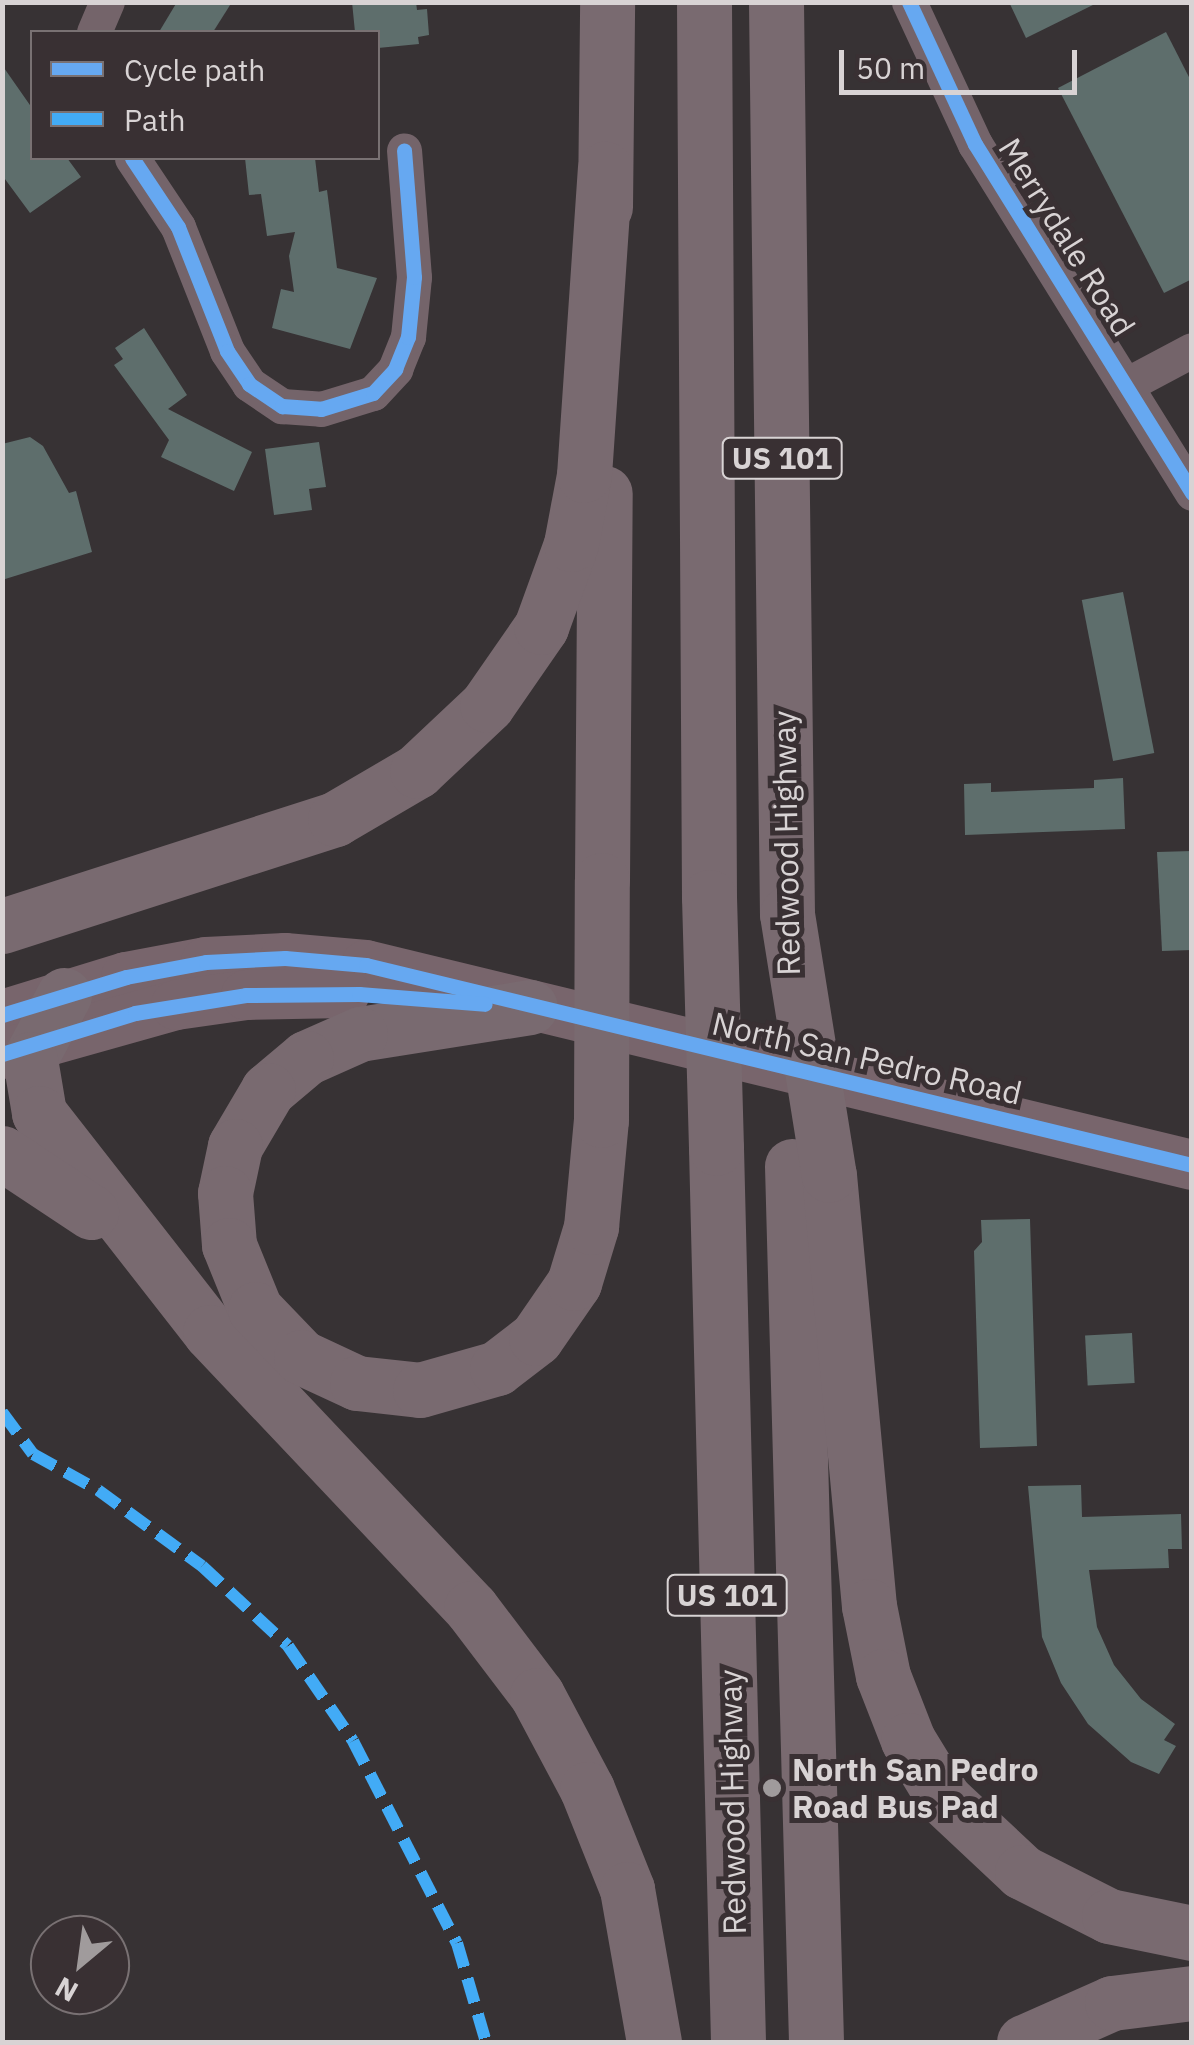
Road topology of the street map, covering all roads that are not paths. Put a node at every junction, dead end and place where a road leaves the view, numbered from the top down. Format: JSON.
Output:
{"nodes":[{"id":1,"x":107,"y":2,"type":"edge"},
{"id":2,"x":607,"y":2,"type":"edge"},
{"id":3,"x":704,"y":2,"type":"edge"},
{"id":4,"x":776,"y":2,"type":"edge"},
{"id":5,"x":909,"y":2,"type":"edge"},
{"id":6,"x":95,"y":30,"type":"edge"},
{"id":7,"x":404,"y":150,"type":"dead end"},
{"id":8,"x":133,"y":160,"type":"edge"},
{"id":9,"x":605,"y":169,"type":"junction"},
{"id":10,"x":1192,"y":350,"type":"edge"},
{"id":11,"x":1128,"y":384,"type":"junction"},
{"id":12,"x":1192,"y":493,"type":"edge"},
{"id":13,"x":2,"y":926,"type":"edge"},
{"id":14,"x":64,"y":995,"type":"joint"},
{"id":15,"x":530,"y":1008,"type":"junction"},
{"id":16,"x":13,"y":1038,"type":"edge"},
{"id":17,"x":2,"y":1153,"type":"edge"},
{"id":18,"x":1192,"y":1165,"type":"edge"},
{"id":19,"x":811,"y":1170,"type":"junction"},
{"id":20,"x":235,"y":1361,"type":"junction"},
{"id":21,"x":1192,"y":1933,"type":"edge"},
{"id":22,"x":1192,"y":1993,"type":"edge"},
{"id":23,"x":654,"y":2042,"type":"edge"},
{"id":24,"x":738,"y":2042,"type":"edge"},
{"id":25,"x":816,"y":2042,"type":"edge"},
{"id":26,"x":1024,"y":2042,"type":"edge"}],
"edges":[{"from":1,"to":6,"type":"street"},
{"from":2,"to":9,"type":"highway"},
{"from":3,"to":24,"type":"highway","name":"Redwood Highway","number":"US 101","bridge":true},
{"from":4,"to":19,"type":"highway","name":"Redwood Highway","number":"US 101","bridge":true},
{"from":5,"to":11,"type":"street","name":"Merrydale Road"},
{"from":7,"to":8,"type":"street"},
{"from":9,"to":13,"type":"highway"},
{"from":9,"to":15,"type":"highway","bridge":true},
{"from":10,"to":11,"type":"street"},
{"from":11,"to":12,"type":"street","name":"Merrydale Road"},
{"from":14,"to":15,"type":"main road","name":"North San Pedro Road"},
{"from":14,"to":16,"type":"highway"},
{"from":15,"to":16,"type":"main road","name":"North San Pedro Road"},
{"from":15,"to":18,"type":"main road","name":"North San Pedro Road"},
{"from":16,"to":20,"type":"highway"},
{"from":17,"to":20,"type":"highway"},
{"from":19,"to":21,"type":"highway"},
{"from":19,"to":25,"type":"highway","number":"US 101"},
{"from":20,"to":23,"type":"highway"},
{"from":22,"to":26,"type":"highway"}]}
